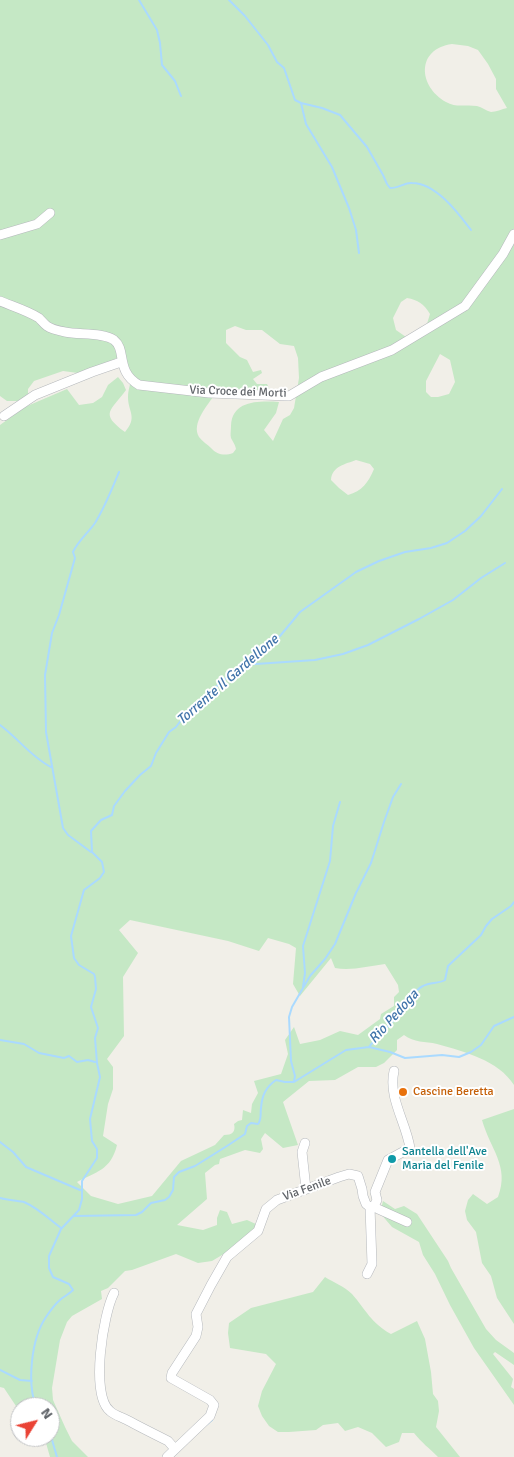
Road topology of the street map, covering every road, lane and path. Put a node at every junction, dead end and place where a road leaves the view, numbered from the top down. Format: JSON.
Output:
{"nodes":[{"id":1,"x":50,"y":213,"type":"dead end"},
{"id":2,"x":514,"y":234,"type":"edge"},
{"id":3,"x":0,"y":236,"type":"edge"},
{"id":4,"x":0,"y":301,"type":"edge"},
{"id":5,"x":121,"y":362,"type":"junction"},
{"id":6,"x":4,"y":416,"type":"dead end"},
{"id":7,"x":394,"y":1071,"type":"dead end"},
{"id":8,"x":305,"y":1143,"type":"dead end"},
{"id":9,"x":306,"y":1189,"type":"junction"},
{"id":10,"x":372,"y":1207,"type":"junction"},
{"id":11,"x":407,"y":1222,"type":"dead end"},
{"id":12,"x":366,"y":1274,"type":"dead end"},
{"id":13,"x":114,"y":1293,"type":"dead end"},
{"id":14,"x":175,"y":1448,"type":"junction"},
{"id":15,"x":167,"y":1457,"type":"edge"}],
"edges":[{"from":1,"to":3,"type":"street"},
{"from":2,"to":5,"type":"street","name":"Via Croce dei Morti"},
{"from":4,"to":5,"type":"street","name":"Via Croce dei Morti"},
{"from":5,"to":6,"type":"street"},
{"from":7,"to":10,"type":"street"},
{"from":8,"to":9,"type":"street"},
{"from":9,"to":10,"type":"street","name":"Via Fenile"},
{"from":9,"to":14,"type":"street","name":"Via Fenile"},
{"from":10,"to":11,"type":"street"},
{"from":10,"to":12,"type":"street"},
{"from":13,"to":14,"type":"street"},
{"from":14,"to":15,"type":"street"}]}
